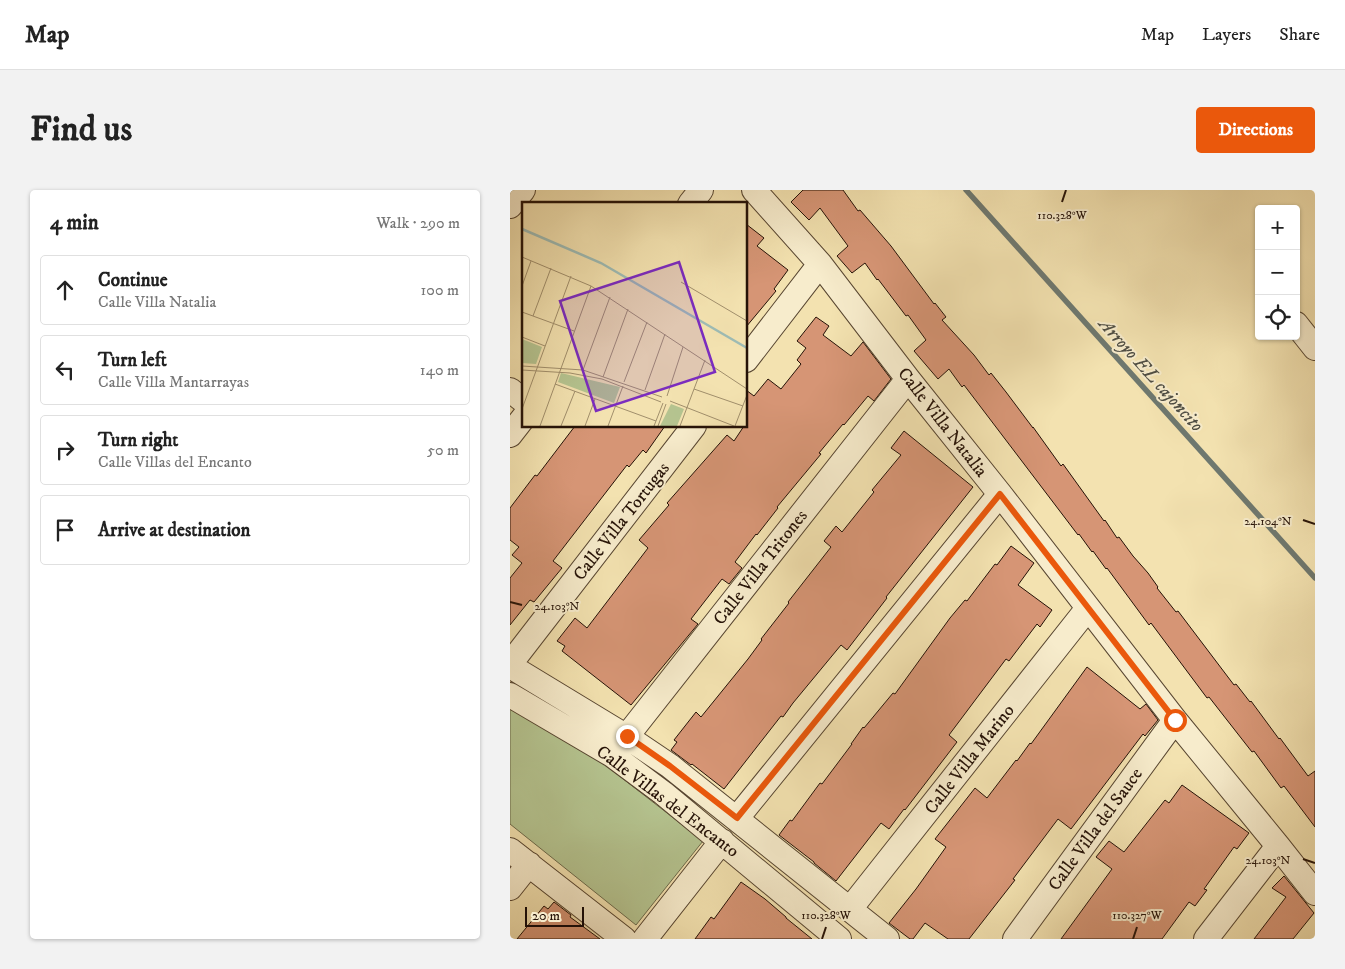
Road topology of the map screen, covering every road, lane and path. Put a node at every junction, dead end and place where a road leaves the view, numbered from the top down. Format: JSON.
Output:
{"nodes":[{"id":1,"x":523,"y":190,"type":"edge"},
{"id":2,"x":700,"y":190,"type":"edge"},
{"id":3,"x":754,"y":190,"type":"edge"},
{"id":4,"x":691,"y":202,"type":"edge"},
{"id":5,"x":510,"y":206,"type":"edge"},
{"id":6,"x":820,"y":264,"type":"junction"},
{"id":7,"x":1300,"y":329,"type":"edge"},
{"id":8,"x":1315,"y":348,"type":"edge"},
{"id":9,"x":748,"y":357,"type":"edge"},
{"id":10,"x":908,"y":379,"type":"junction"},
{"id":11,"x":510,"y":390,"type":"edge"},
{"id":12,"x":522,"y":399,"type":"edge"},
{"id":13,"x":522,"y":420,"type":"edge"},
{"id":14,"x":692,"y":428,"type":"edge"},
{"id":15,"x":510,"y":435,"type":"edge"},
{"id":16,"x":1000,"y":494,"type":"junction"},
{"id":17,"x":1088,"y":608,"type":"junction"},
{"id":18,"x":510,"y":665,"type":"edge"},
{"id":19,"x":510,"y":695,"type":"edge"},
{"id":20,"x":1175,"y":720,"type":"junction"},
{"id":21,"x":627,"y":736,"type":"junction"},
{"id":22,"x":612,"y":755,"type":"junction"},
{"id":23,"x":737,"y":818,"type":"junction"},
{"id":24,"x":722,"y":841,"type":"junction"},
{"id":25,"x":1278,"y":846,"type":"junction"},
{"id":26,"x":510,"y":850,"type":"edge"},
{"id":27,"x":529,"y":864,"type":"junction"},
{"id":28,"x":510,"y":888,"type":"edge"},
{"id":29,"x":1315,"y":893,"type":"edge"},
{"id":30,"x":850,"y":909,"type":"junction"},
{"id":31,"x":624,"y":939,"type":"edge"},
{"id":32,"x":645,"y":939,"type":"edge"},
{"id":33,"x":839,"y":939,"type":"edge"},
{"id":34,"x":887,"y":939,"type":"edge"},
{"id":35,"x":1015,"y":939,"type":"edge"},
{"id":36,"x":1206,"y":939,"type":"edge"}],
"edges":[{"from":1,"to":5,"type":"street"},
{"from":2,"to":4,"type":"street"},
{"from":3,"to":6,"type":"street","name":"Calle Villa Natalia"},
{"from":6,"to":9,"type":"street"},
{"from":6,"to":10,"type":"street","name":"Calle Villa Natalia"},
{"from":7,"to":8,"type":"street"},
{"from":10,"to":16,"type":"street","name":"Calle Villa Natalia"},
{"from":10,"to":21,"type":"street","name":"Calle Villa Tritones"},
{"from":11,"to":12,"type":"street"},
{"from":13,"to":15,"type":"street"},
{"from":14,"to":18,"type":"street","name":"Calle Villa Tortugas"},
{"from":16,"to":17,"type":"street","name":"Calle Villa Natalia"},
{"from":16,"to":23,"type":"street"},
{"from":17,"to":20,"type":"street","name":"Calle Villa Natalia"},
{"from":17,"to":30,"type":"street","name":"Calle Villa Marino"},
{"from":18,"to":21,"type":"street","name":"Calle Villas del Encanto"},
{"from":19,"to":22,"type":"street","name":"Calle Villas del Encanto"},
{"from":20,"to":25,"type":"street","name":"Calle Villa Natalia"},
{"from":20,"to":35,"type":"street","name":"Calle Villa del Sauce"},
{"from":21,"to":22,"type":"street","name":"Calle Villa Tritones"},
{"from":21,"to":23,"type":"street","name":"Calle Villas del Encanto"},
{"from":22,"to":24,"type":"street","name":"Calle Villas del Encanto"},
{"from":23,"to":30,"type":"street","name":"Calle Villas del Encanto"},
{"from":24,"to":32,"type":"street"},
{"from":24,"to":33,"type":"street","name":"Calle Villas del Encanto"},
{"from":25,"to":29,"type":"street","name":"Calle Villa Natalia"},
{"from":25,"to":36,"type":"street"},
{"from":26,"to":27,"type":"street"},
{"from":27,"to":28,"type":"street"},
{"from":27,"to":31,"type":"street"},
{"from":30,"to":34,"type":"street","name":"Calle Villas del Encanto"}]}
